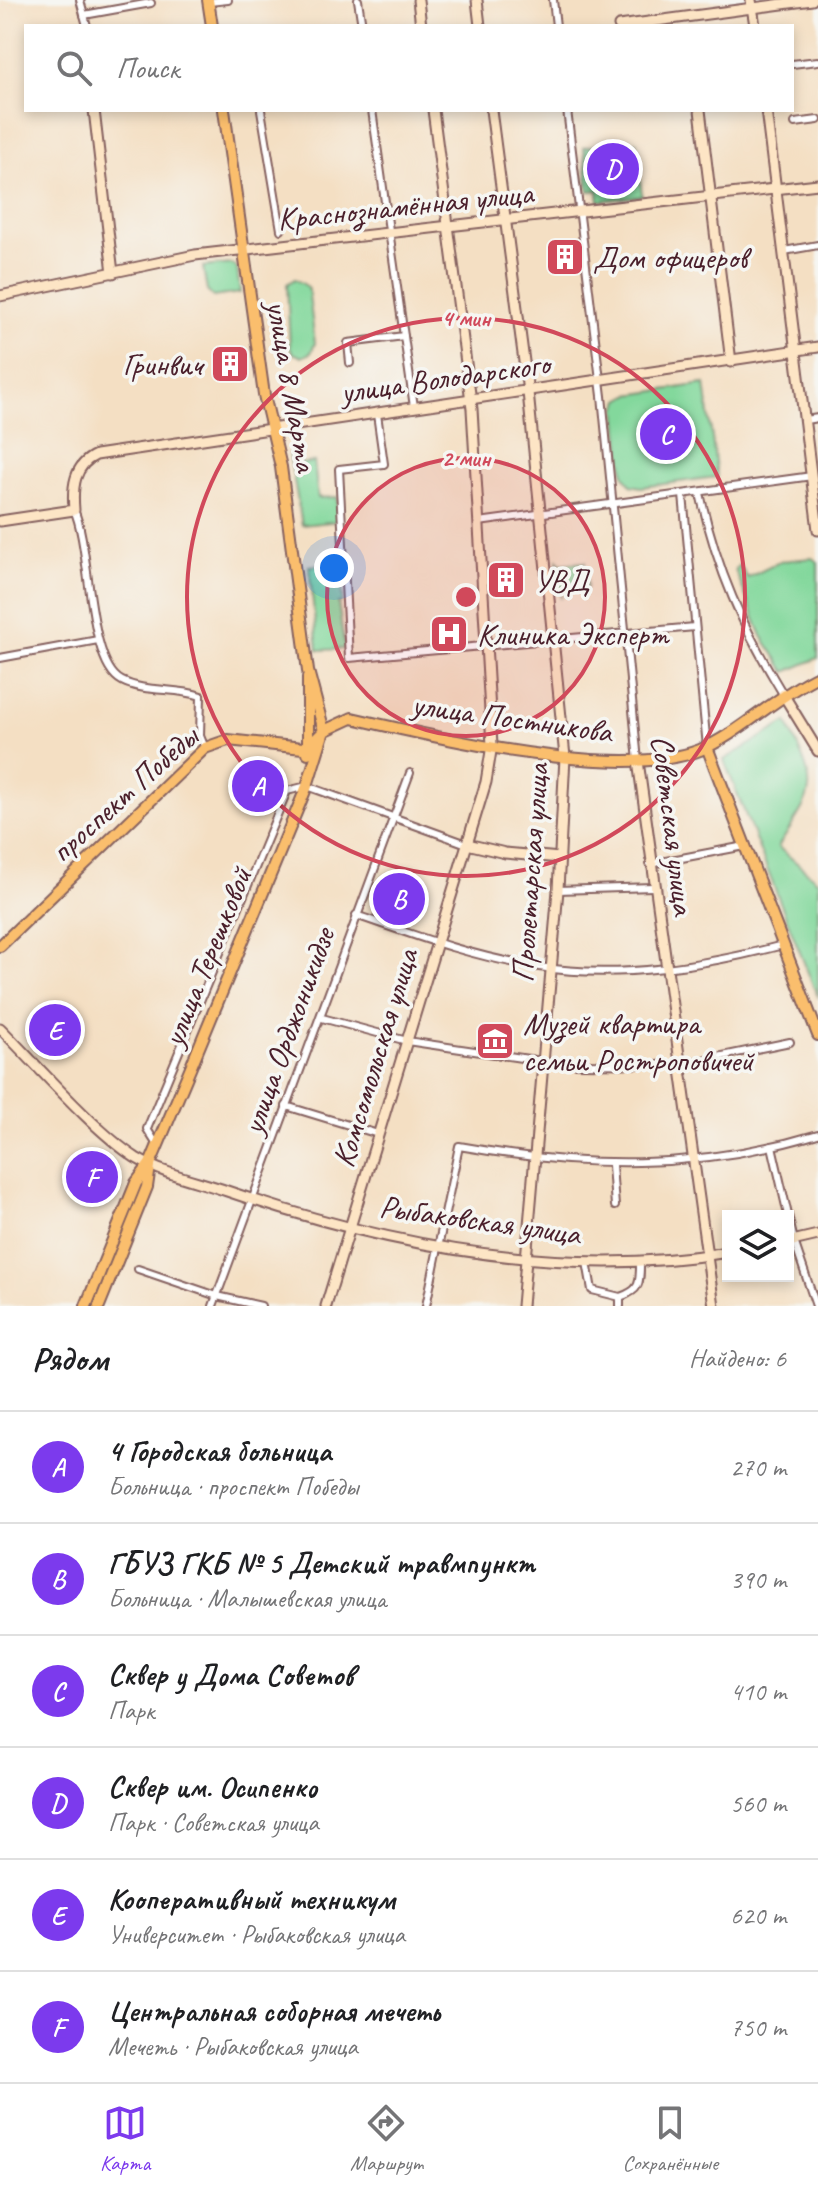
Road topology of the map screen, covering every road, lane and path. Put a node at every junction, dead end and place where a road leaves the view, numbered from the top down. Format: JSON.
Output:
{"nodes":[{"id":1,"x":80,"y":0,"type":"edge"},
{"id":2,"x":228,"y":0,"type":"edge"},
{"id":3,"x":358,"y":0,"type":"edge"},
{"id":4,"x":418,"y":0,"type":"edge"},
{"id":5,"x":477,"y":0,"type":"edge"},
{"id":6,"x":553,"y":0,"type":"edge"},
{"id":7,"x":812,"y":0,"type":"edge"},
{"id":8,"x":208,"y":1,"type":"edge"},
{"id":9,"x":151,"y":3,"type":"dead end"},
{"id":10,"x":752,"y":4,"type":"edge"},
{"id":11,"x":84,"y":15,"type":"junction"},
{"id":12,"x":687,"y":22,"type":"edge"},
{"id":13,"x":86,"y":24,"type":"edge"},
{"id":14,"x":212,"y":24,"type":"edge"},
{"id":15,"x":362,"y":24,"type":"edge"},
{"id":16,"x":421,"y":24,"type":"edge"},
{"id":17,"x":480,"y":24,"type":"edge"},
{"id":18,"x":556,"y":24,"type":"edge"},
{"id":19,"x":653,"y":24,"type":"edge"},
{"id":20,"x":755,"y":24,"type":"edge"},
{"id":21,"x":818,"y":61,"type":"edge"},
{"id":22,"x":794,"y":64,"type":"edge"},
{"id":23,"x":94,"y":112,"type":"edge"},
{"id":24,"x":224,"y":112,"type":"edge"},
{"id":25,"x":261,"y":112,"type":"edge"},
{"id":26,"x":372,"y":112,"type":"edge"},
{"id":27,"x":433,"y":112,"type":"edge"},
{"id":28,"x":491,"y":112,"type":"edge"},
{"id":29,"x":567,"y":112,"type":"edge"},
{"id":30,"x":700,"y":112,"type":"edge"},
{"id":31,"x":766,"y":112,"type":"edge"},
{"id":32,"x":818,"y":120,"type":"edge"},
{"id":33,"x":795,"y":123,"type":"dead end"},
{"id":34,"x":818,"y":184,"type":"edge"},
{"id":35,"x":777,"y":189,"type":"junction"},
{"id":36,"x":713,"y":196,"type":"junction"},
{"id":37,"x":581,"y":213,"type":"junction"},
{"id":38,"x":505,"y":221,"type":"junction"},
{"id":39,"x":449,"y":228,"type":"junction"},
{"id":40,"x":281,"y":230,"type":"dead end"},
{"id":41,"x":388,"y":234,"type":"junction"},
{"id":42,"x":818,"y":245,"type":"edge"},
{"id":43,"x":244,"y":249,"type":"junction"},
{"id":44,"x":784,"y":251,"type":"junction"},
{"id":45,"x":113,"y":273,"type":"junction"},
{"id":46,"x":0,"y":296,"type":"edge"},
{"id":47,"x":404,"y":336,"type":"junction"},
{"id":48,"x":818,"y":347,"type":"edge"},
{"id":49,"x":797,"y":351,"type":"junction"},
{"id":50,"x":731,"y":362,"type":"junction"},
{"id":51,"x":350,"y":363,"type":"dead end"},
{"id":52,"x":600,"y":382,"type":"junction"},
{"id":53,"x":528,"y":392,"type":"junction"},
{"id":54,"x":471,"y":399,"type":"junction"},
{"id":55,"x":414,"y":408,"type":"junction"},
{"id":56,"x":377,"y":414,"type":"junction"},
{"id":57,"x":818,"y":418,"type":"edge"},
{"id":58,"x":805,"y":420,"type":"junction"},
{"id":59,"x":273,"y":429,"type":"junction"},
{"id":60,"x":812,"y":476,"type":"junction"},
{"id":61,"x":700,"y":493,"type":"junction"},
{"id":62,"x":683,"y":495,"type":"junction"},
{"id":63,"x":613,"y":505,"type":"junction"},
{"id":64,"x":74,"y":510,"type":"junction"},
{"id":65,"x":540,"y":515,"type":"junction"},
{"id":66,"x":0,"y":521,"type":"edge"},
{"id":67,"x":479,"y":522,"type":"junction"},
{"id":68,"x":818,"y":530,"type":"edge"},
{"id":69,"x":695,"y":627,"type":"junction"},
{"id":70,"x":625,"y":633,"type":"junction"},
{"id":71,"x":98,"y":640,"type":"junction"},
{"id":72,"x":554,"y":641,"type":"junction"},
{"id":73,"x":486,"y":647,"type":"junction"},
{"id":74,"x":0,"y":658,"type":"edge"},
{"id":75,"x":308,"y":671,"type":"junction"},
{"id":76,"x":818,"y":676,"type":"edge"},
{"id":77,"x":783,"y":694,"type":"junction"},
{"id":78,"x":324,"y":731,"type":"junction"},
{"id":79,"x":492,"y":745,"type":"junction"},
{"id":80,"x":707,"y":747,"type":"junction"},
{"id":81,"x":205,"y":748,"type":"junction"},
{"id":82,"x":306,"y":749,"type":"junction"},
{"id":83,"x":320,"y":751,"type":"junction"},
{"id":84,"x":818,"y":751,"type":"edge"},
{"id":85,"x":565,"y":757,"type":"junction"},
{"id":86,"x":638,"y":761,"type":"junction"},
{"id":87,"x":313,"y":770,"type":"junction"},
{"id":88,"x":410,"y":773,"type":"dead end"},
{"id":89,"x":307,"y":786,"type":"junction"},
{"id":90,"x":394,"y":817,"type":"junction"},
{"id":91,"x":467,"y":844,"type":"junction"},
{"id":92,"x":745,"y":846,"type":"junction"},
{"id":93,"x":560,"y":858,"type":"junction"},
{"id":94,"x":650,"y":864,"type":"junction"},
{"id":95,"x":653,"y":887,"type":"junction"},
{"id":96,"x":558,"y":890,"type":"junction"},
{"id":97,"x":356,"y":915,"type":"junction"},
{"id":98,"x":436,"y":944,"type":"junction"},
{"id":99,"x":783,"y":945,"type":"junction"},
{"id":100,"x":0,"y":946,"type":"edge"},
{"id":101,"x":665,"y":968,"type":"junction"},
{"id":102,"x":550,"y":969,"type":"junction"},
{"id":103,"x":322,"y":1018,"type":"junction"},
{"id":104,"x":0,"y":1028,"type":"edge"},
{"id":105,"x":818,"y":1035,"type":"edge"},
{"id":106,"x":407,"y":1041,"type":"junction"},
{"id":107,"x":790,"y":1042,"type":"dead end"},
{"id":108,"x":542,"y":1061,"type":"junction"},
{"id":109,"x":576,"y":1064,"type":"dead end"},
{"id":110,"x":679,"y":1065,"type":"junction"},
{"id":111,"x":286,"y":1106,"type":"junction"},
{"id":112,"x":378,"y":1134,"type":"junction"},
{"id":113,"x":818,"y":1134,"type":"edge"},
{"id":114,"x":158,"y":1146,"type":"junction"},
{"id":115,"x":772,"y":1146,"type":"junction"},
{"id":116,"x":534,"y":1159,"type":"junction"},
{"id":117,"x":692,"y":1160,"type":"junction"},
{"id":118,"x":150,"y":1164,"type":"junction"},
{"id":119,"x":612,"y":1165,"type":"junction"},
{"id":120,"x":251,"y":1199,"type":"junction"},
{"id":121,"x":615,"y":1206,"type":"dead end"},
{"id":122,"x":785,"y":1210,"type":"edge"},
{"id":123,"x":350,"y":1228,"type":"junction"},
{"id":124,"x":818,"y":1235,"type":"edge"},
{"id":125,"x":794,"y":1240,"type":"edge"},
{"id":126,"x":437,"y":1244,"type":"junction"},
{"id":127,"x":794,"y":1249,"type":"edge"},
{"id":128,"x":722,"y":1253,"type":"edge"},
{"id":129,"x":705,"y":1256,"type":"junction"},
{"id":130,"x":525,"y":1258,"type":"junction"},
{"id":131,"x":640,"y":1261,"type":"junction"},
{"id":132,"x":587,"y":1262,"type":"junction"},
{"id":133,"x":138,"y":1269,"type":"dead end"},
{"id":134,"x":217,"y":1296,"type":"junction"},
{"id":135,"x":620,"y":1297,"type":"junction"},
{"id":136,"x":86,"y":1306,"type":"edge"},
{"id":137,"x":99,"y":1306,"type":"edge"},
{"id":138,"x":213,"y":1306,"type":"edge"},
{"id":139,"x":261,"y":1306,"type":"edge"},
{"id":140,"x":326,"y":1306,"type":"edge"},
{"id":141,"x":426,"y":1306,"type":"edge"},
{"id":142,"x":522,"y":1306,"type":"edge"},
{"id":143,"x":620,"y":1306,"type":"edge"},
{"id":144,"x":714,"y":1306,"type":"edge"},
{"id":145,"x":816,"y":1306,"type":"edge"}],
"edges":[{"from":1,"to":11,"type":"street"},
{"from":2,"to":8,"type":"street"},
{"from":3,"to":15,"type":"street"},
{"from":4,"to":16,"type":"main road"},
{"from":5,"to":17,"type":"main road"},
{"from":6,"to":18,"type":"street"},
{"from":7,"to":10,"type":"main road"},
{"from":8,"to":14,"type":"main road"},
{"from":9,"to":11,"type":"street"},
{"from":10,"to":12,"type":"main road"},
{"from":10,"to":20,"type":"main road"},
{"from":11,"to":13,"type":"street"},
{"from":12,"to":19,"type":"main road"},
{"from":21,"to":22,"type":"street"},
{"from":23,"to":45,"type":"main road"},
{"from":24,"to":43,"type":"main road","name":"улица 8 Марта"},
{"from":25,"to":40,"type":"street"},
{"from":26,"to":41,"type":"street"},
{"from":27,"to":39,"type":"main road","name":"Комсомольская улица"},
{"from":28,"to":38,"type":"main road","name":"Пролетарская улица"},
{"from":29,"to":37,"type":"street","name":"Советская улица"},
{"from":30,"to":36,"type":"main road"},
{"from":31,"to":35,"type":"main road"},
{"from":32,"to":33,"type":"street"},
{"from":34,"to":35,"type":"main road","name":"Краснознамённая улица"},
{"from":35,"to":36,"type":"main road","name":"Краснознамённая улица"},
{"from":35,"to":44,"type":"main road"},
{"from":36,"to":37,"type":"main road","name":"Краснознамённая улица"},
{"from":36,"to":50,"type":"main road"},
{"from":37,"to":38,"type":"main road","name":"Краснознамённая улица"},
{"from":37,"to":52,"type":"street","name":"Советская улица"},
{"from":38,"to":39,"type":"main road","name":"Краснознамённая улица"},
{"from":38,"to":53,"type":"main road","name":"Пролетарская улица"},
{"from":39,"to":41,"type":"main road","name":"Краснознамённая улица"},
{"from":39,"to":54,"type":"main road","name":"Комсомольская улица"},
{"from":41,"to":43,"type":"main road","name":"Краснознамённая улица"},
{"from":41,"to":47,"type":"street"},
{"from":42,"to":44,"type":"street"},
{"from":43,"to":45,"type":"main road","name":"Краснознамённая улица"},
{"from":43,"to":59,"type":"main road","name":"улица 8 Марта"},
{"from":44,"to":49,"type":"main road"},
{"from":45,"to":46,"type":"main road","name":"Краснознамённая улица"},
{"from":47,"to":51,"type":"street"},
{"from":47,"to":55,"type":"street"},
{"from":48,"to":49,"type":"main road","name":"улица Володарского"},
{"from":49,"to":50,"type":"main road","name":"улица Володарского"},
{"from":49,"to":58,"type":"main road"},
{"from":50,"to":52,"type":"main road","name":"улица Володарского"},
{"from":52,"to":53,"type":"main road","name":"улица Володарского"},
{"from":52,"to":63,"type":"street","name":"Советская улица"},
{"from":53,"to":54,"type":"main road","name":"улица Володарского"},
{"from":53,"to":65,"type":"main road","name":"Пролетарская улица"},
{"from":54,"to":55,"type":"main road","name":"улица Володарского"},
{"from":54,"to":67,"type":"main road","name":"Комсомольская улица"},
{"from":55,"to":56,"type":"main road","name":"улица Володарского"},
{"from":56,"to":59,"type":"main road","name":"улица Володарского"},
{"from":56,"to":73,"type":"street"},
{"from":57,"to":58,"type":"street"},
{"from":58,"to":60,"type":"main road"},
{"from":59,"to":64,"type":"main road","name":"улица Володарского"},
{"from":59,"to":75,"type":"main road","name":"улица 8 Марта"},
{"from":60,"to":61,"type":"street"},
{"from":60,"to":68,"type":"main road"},
{"from":61,"to":62,"type":"street"},
{"from":61,"to":77,"type":"street"},
{"from":62,"to":63,"type":"street"},
{"from":62,"to":69,"type":"street"},
{"from":63,"to":65,"type":"street"},
{"from":63,"to":70,"type":"street","name":"Советская улица"},
{"from":64,"to":66,"type":"main road"},
{"from":64,"to":71,"type":"street"},
{"from":65,"to":67,"type":"street"},
{"from":65,"to":72,"type":"main road","name":"Пролетарская улица"},
{"from":67,"to":73,"type":"main road","name":"Комсомольская улица"},
{"from":69,"to":70,"type":"street"},
{"from":69,"to":80,"type":"street"},
{"from":70,"to":72,"type":"street"},
{"from":70,"to":86,"type":"street","name":"Советская улица"},
{"from":71,"to":74,"type":"street"},
{"from":71,"to":81,"type":"street"},
{"from":72,"to":73,"type":"street"},
{"from":72,"to":85,"type":"main road","name":"Пролетарская улица"},
{"from":73,"to":79,"type":"main road","name":"Комсомольская улица"},
{"from":75,"to":78,"type":"main road","name":"улица 8 Марта"},
{"from":75,"to":82,"type":"main road","name":"улица 8 Марта"},
{"from":76,"to":77,"type":"main road","name":"улица Постникова"},
{"from":77,"to":80,"type":"main road","name":"улица Постникова"},
{"from":77,"to":84,"type":"main road"},
{"from":78,"to":79,"type":"main road","name":"улица Постникова"},
{"from":78,"to":82,"type":"main road"},
{"from":78,"to":83,"type":"main road","name":"улица Терешковой"},
{"from":79,"to":85,"type":"main road","name":"улица Постникова"},
{"from":79,"to":91,"type":"main road","name":"Комсомольская улица"},
{"from":80,"to":86,"type":"main road","name":"улица Постникова"},
{"from":80,"to":92,"type":"main road"},
{"from":81,"to":82,"type":"main road","name":"проспект Победы"},
{"from":81,"to":100,"type":"main road","name":"проспект Победы"},
{"from":82,"to":83,"type":"main road","name":"проспект Победы"},
{"from":82,"to":87,"type":"main road"},
{"from":83,"to":87,"type":"main road","name":"улица Терешковой"},
{"from":85,"to":86,"type":"main road","name":"улица Постникова"},
{"from":85,"to":93,"type":"main road","name":"Пролетарская улица"},
{"from":86,"to":94,"type":"main road","name":"Советская улица"},
{"from":87,"to":89,"type":"main road","name":"улица Терешковой"},
{"from":88,"to":90,"type":"street","name":"улица Орджоникидзе"},
{"from":89,"to":90,"type":"street"},
{"from":89,"to":114,"type":"main road","name":"улица Терешковой"},
{"from":89,"to":114,"type":"street"},
{"from":90,"to":91,"type":"street"},
{"from":90,"to":97,"type":"street","name":"улица Орджоникидзе"},
{"from":91,"to":93,"type":"main road"},
{"from":91,"to":98,"type":"main road","name":"Комсомольская улица"},
{"from":92,"to":94,"type":"street"},
{"from":92,"to":99,"type":"main road"},
{"from":93,"to":96,"type":"main road","name":"Пролетарская улица"},
{"from":94,"to":95,"type":"main road","name":"Советская улица"},
{"from":95,"to":96,"type":"street"},
{"from":95,"to":101,"type":"main road","name":"Советская улица"},
{"from":96,"to":102,"type":"main road","name":"Пролетарская улица"},
{"from":97,"to":98,"type":"street"},
{"from":97,"to":103,"type":"street","name":"улица Орджоникидзе"},
{"from":98,"to":102,"type":"street"},
{"from":98,"to":106,"type":"main road","name":"Комсомольская улица"},
{"from":99,"to":101,"type":"street"},
{"from":99,"to":105,"type":"main road"},
{"from":101,"to":102,"type":"street"},
{"from":101,"to":110,"type":"main road","name":"Советская улица"},
{"from":102,"to":108,"type":"main road","name":"Пролетарская улица"},
{"from":103,"to":106,"type":"street"},
{"from":103,"to":111,"type":"street","name":"улица Орджоникидзе"},
{"from":104,"to":118,"type":"main road","name":"Рыбаковская улица"},
{"from":106,"to":108,"type":"street"},
{"from":106,"to":112,"type":"main road","name":"Комсомольская улица"},
{"from":107,"to":110,"type":"street"},
{"from":108,"to":116,"type":"main road","name":"Пролетарская улица"},
{"from":109,"to":110,"type":"street"},
{"from":110,"to":117,"type":"main road","name":"Советская улица"},
{"from":111,"to":112,"type":"street"},
{"from":111,"to":120,"type":"street","name":"улица Орджоникидзе"},
{"from":112,"to":123,"type":"main road","name":"Комсомольская улица"},
{"from":113,"to":115,"type":"street"},
{"from":114,"to":118,"type":"main road","name":"улица Терешковой"},
{"from":115,"to":117,"type":"street"},
{"from":115,"to":122,"type":"street"},
{"from":116,"to":119,"type":"street"},
{"from":116,"to":126,"type":"street"},
{"from":116,"to":130,"type":"main road","name":"Пролетарская улица"},
{"from":117,"to":119,"type":"street"},
{"from":117,"to":129,"type":"main road","name":"Советская улица"},
{"from":118,"to":120,"type":"main road","name":"Рыбаковская улица"},
{"from":118,"to":136,"type":"main road","name":"улица Терешковой"},
{"from":118,"to":137,"type":"main road","name":"улица Терешковой"},
{"from":119,"to":121,"type":"street"},
{"from":120,"to":123,"type":"main road","name":"Рыбаковская улица"},
{"from":120,"to":134,"type":"street","name":"улица Орджоникидзе"},
{"from":123,"to":126,"type":"main road","name":"Рыбаковская улица"},
{"from":123,"to":140,"type":"main road","name":"Комсомольская улица"},
{"from":124,"to":125,"type":"main road"},
{"from":126,"to":130,"type":"main road","name":"Рыбаковская улица"},
{"from":126,"to":141,"type":"street"},
{"from":127,"to":145,"type":"street"},
{"from":128,"to":129,"type":"main road","name":"Рыбаковская улица"},
{"from":129,"to":131,"type":"main road","name":"Рыбаковская улица"},
{"from":129,"to":144,"type":"main road","name":"Советская улица"},
{"from":130,"to":132,"type":"main road","name":"Рыбаковская улица"},
{"from":130,"to":142,"type":"main road","name":"Пролетарская улица"},
{"from":131,"to":132,"type":"main road","name":"Рыбаковская улица"},
{"from":131,"to":135,"type":"street"},
{"from":132,"to":135,"type":"street"},
{"from":133,"to":134,"type":"street"},
{"from":134,"to":138,"type":"street","name":"улица Орджоникидзе"},
{"from":134,"to":139,"type":"street"},
{"from":135,"to":143,"type":"street"}]}
